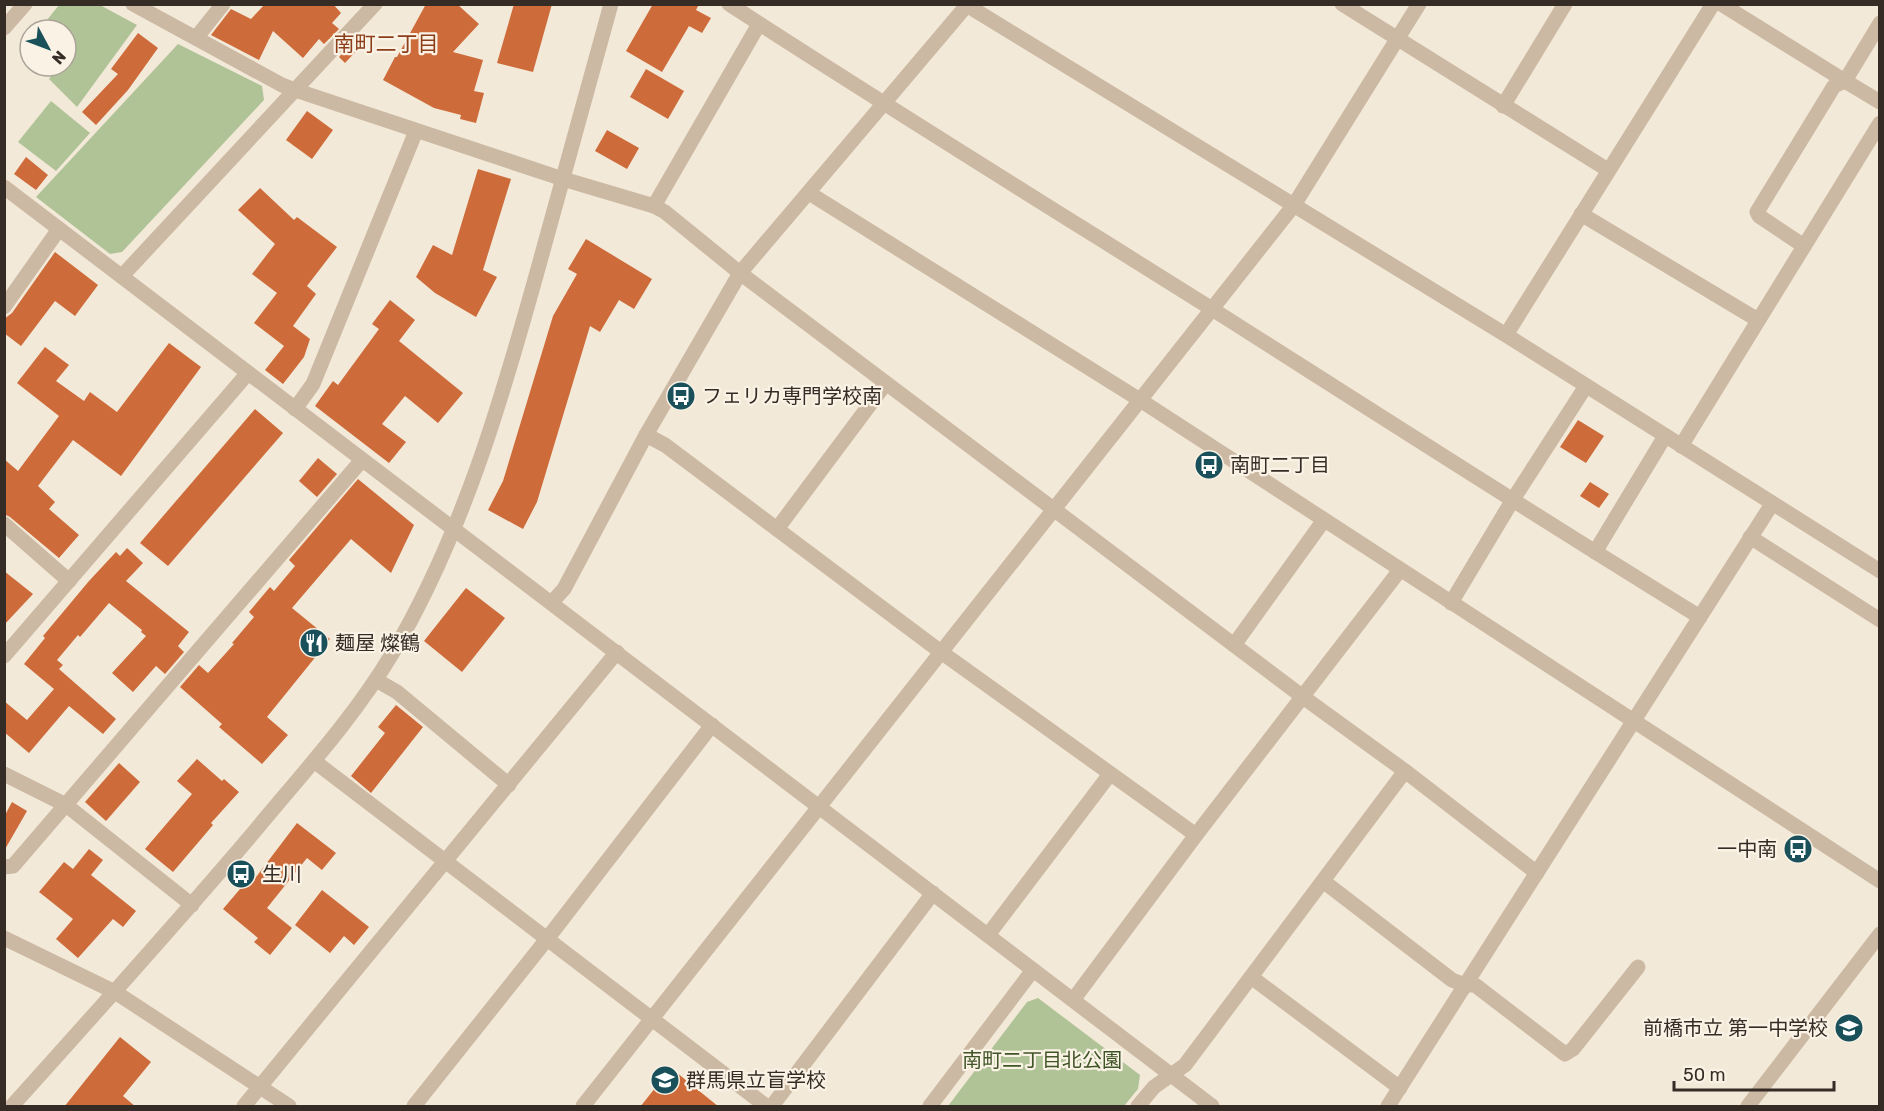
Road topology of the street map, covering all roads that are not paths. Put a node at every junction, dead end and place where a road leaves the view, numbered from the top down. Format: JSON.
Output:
{"nodes":[{"id":1,"x":25,"y":4,"type":"edge"},
{"id":2,"x":134,"y":4,"type":"edge"},
{"id":3,"x":223,"y":4,"type":"edge"},
{"id":4,"x":375,"y":4,"type":"edge"},
{"id":5,"x":611,"y":4,"type":"edge"},
{"id":6,"x":729,"y":4,"type":"edge"},
{"id":7,"x":1342,"y":4,"type":"edge"},
{"id":8,"x":1419,"y":4,"type":"edge"},
{"id":9,"x":1565,"y":4,"type":"edge"},
{"id":10,"x":1713,"y":4,"type":"edge"},
{"id":11,"x":1721,"y":4,"type":"edge"},
{"id":12,"x":966,"y":5,"type":"edge"},
{"id":13,"x":1880,"y":23,"type":"edge"},
{"id":14,"x":759,"y":24,"type":"junction"},
{"id":15,"x":4,"y":28,"type":"edge"},
{"id":16,"x":196,"y":38,"type":"junction"},
{"id":17,"x":1398,"y":39,"type":"junction"},
{"id":18,"x":1845,"y":81,"type":"junction"},
{"id":19,"x":294,"y":90,"type":"junction"},
{"id":20,"x":1880,"y":102,"type":"edge"},
{"id":21,"x":882,"y":104,"type":"junction"},
{"id":22,"x":1503,"y":106,"type":"junction"},
{"id":23,"x":1880,"y":123,"type":"edge"},
{"id":24,"x":416,"y":131,"type":"junction"},
{"id":25,"x":1608,"y":170,"type":"junction"},
{"id":26,"x":563,"y":179,"type":"junction"},
{"id":27,"x":4,"y":186,"type":"edge"},
{"id":28,"x":809,"y":193,"type":"junction"},
{"id":29,"x":1294,"y":205,"type":"junction"},
{"id":30,"x":654,"y":206,"type":"junction"},
{"id":31,"x":1581,"y":214,"type":"junction"},
{"id":32,"x":59,"y":229,"type":"junction"},
{"id":33,"x":1804,"y":246,"type":"junction"},
{"id":34,"x":740,"y":273,"type":"junction"},
{"id":35,"x":123,"y":276,"type":"junction"},
{"id":36,"x":4,"y":307,"type":"edge"},
{"id":37,"x":1211,"y":309,"type":"junction"},
{"id":38,"x":1758,"y":320,"type":"junction"},
{"id":39,"x":1506,"y":335,"type":"junction"},
{"id":40,"x":248,"y":373,"type":"junction"},
{"id":41,"x":886,"y":383,"type":"junction"},
{"id":42,"x":1586,"y":386,"type":"junction"},
{"id":43,"x":1140,"y":400,"type":"junction"},
{"id":44,"x":295,"y":410,"type":"junction"},
{"id":45,"x":646,"y":435,"type":"junction"},
{"id":46,"x":1665,"y":436,"type":"junction"},
{"id":47,"x":1681,"y":446,"type":"junction"},
{"id":48,"x":362,"y":460,"type":"junction"},
{"id":49,"x":1512,"y":501,"type":"junction"},
{"id":50,"x":1772,"y":504,"type":"junction"},
{"id":51,"x":1053,"y":510,"type":"junction"},
{"id":52,"x":1324,"y":520,"type":"junction"},
{"id":53,"x":4,"y":524,"type":"edge"},
{"id":54,"x":454,"y":527,"type":"junction"},
{"id":55,"x":777,"y":529,"type":"junction"},
{"id":56,"x":1750,"y":537,"type":"junction"},
{"id":57,"x":1595,"y":552,"type":"junction"},
{"id":58,"x":1400,"y":570,"type":"junction"},
{"id":59,"x":1880,"y":572,"type":"edge"},
{"id":60,"x":69,"y":581,"type":"junction"},
{"id":61,"x":552,"y":603,"type":"junction"},
{"id":62,"x":1451,"y":603,"type":"junction"},
{"id":63,"x":1700,"y":617,"type":"junction"},
{"id":64,"x":1880,"y":620,"type":"edge"},
{"id":65,"x":1234,"y":645,"type":"junction"},
{"id":66,"x":617,"y":652,"type":"junction"},
{"id":67,"x":941,"y":652,"type":"junction"},
{"id":68,"x":4,"y":656,"type":"edge"},
{"id":69,"x":376,"y":680,"type":"junction"},
{"id":70,"x":1304,"y":698,"type":"junction"},
{"id":71,"x":1634,"y":721,"type":"junction"},
{"id":72,"x":712,"y":725,"type":"junction"},
{"id":73,"x":314,"y":761,"type":"junction"},
{"id":74,"x":1405,"y":771,"type":"junction"},
{"id":75,"x":4,"y":774,"type":"edge"},
{"id":76,"x":1110,"y":774,"type":"junction"},
{"id":77,"x":509,"y":785,"type":"junction"},
{"id":78,"x":66,"y":805,"type":"junction"},
{"id":79,"x":819,"y":806,"type":"junction"},
{"id":80,"x":1196,"y":836,"type":"junction"},
{"id":81,"x":446,"y":862,"type":"junction"},
{"id":82,"x":4,"y":867,"type":"edge"},
{"id":83,"x":1537,"y":873,"type":"junction"},
{"id":84,"x":1323,"y":881,"type":"junction"},
{"id":85,"x":1880,"y":881,"type":"edge"},
{"id":86,"x":933,"y":893,"type":"junction"},
{"id":87,"x":192,"y":905,"type":"junction"},
{"id":88,"x":1880,"y":934,"type":"edge"},
{"id":89,"x":988,"y":935,"type":"junction"},
{"id":90,"x":4,"y":938,"type":"edge"},
{"id":91,"x":547,"y":939,"type":"junction"},
{"id":92,"x":1638,"y":967,"type":"dead end"},
{"id":93,"x":1033,"y":970,"type":"junction"},
{"id":94,"x":1251,"y":976,"type":"junction"},
{"id":95,"x":1465,"y":985,"type":"junction"},
{"id":96,"x":115,"y":992,"type":"junction"},
{"id":97,"x":1073,"y":1000,"type":"junction"},
{"id":98,"x":652,"y":1019,"type":"junction"},
{"id":99,"x":1170,"y":1075,"type":"junction"},
{"id":100,"x":260,"y":1088,"type":"junction"},
{"id":101,"x":1400,"y":1088,"type":"junction"},
{"id":102,"x":12,"y":1107,"type":"edge"},
{"id":103,"x":244,"y":1107,"type":"edge"},
{"id":104,"x":288,"y":1107,"type":"edge"},
{"id":105,"x":414,"y":1107,"type":"edge"},
{"id":106,"x":583,"y":1107,"type":"edge"},
{"id":107,"x":766,"y":1107,"type":"edge"},
{"id":108,"x":772,"y":1107,"type":"edge"},
{"id":109,"x":930,"y":1107,"type":"edge"},
{"id":110,"x":1138,"y":1107,"type":"edge"},
{"id":111,"x":1212,"y":1107,"type":"edge"},
{"id":112,"x":1388,"y":1107,"type":"edge"},
{"id":113,"x":1748,"y":1107,"type":"edge"}],
"edges":[{"from":1,"to":15,"type":"street"},
{"from":2,"to":16,"type":"street"},
{"from":3,"to":16,"type":"street"},
{"from":4,"to":19,"type":"street"},
{"from":5,"to":26,"type":"street"},
{"from":6,"to":14,"type":"street"},
{"from":7,"to":17,"type":"street"},
{"from":8,"to":17,"type":"street"},
{"from":9,"to":22,"type":"street"},
{"from":10,"to":25,"type":"street"},
{"from":11,"to":18,"type":"street"},
{"from":12,"to":21,"type":"street"},
{"from":12,"to":29,"type":"street"},
{"from":13,"to":18,"type":"street"},
{"from":14,"to":21,"type":"street"},
{"from":14,"to":30,"type":"street"},
{"from":16,"to":19,"type":"street"},
{"from":17,"to":22,"type":"street"},
{"from":17,"to":29,"type":"street"},
{"from":18,"to":20,"type":"street"},
{"from":18,"to":33,"type":"street"},
{"from":19,"to":24,"type":"street"},
{"from":19,"to":35,"type":"street"},
{"from":21,"to":28,"type":"street"},
{"from":21,"to":37,"type":"street"},
{"from":22,"to":25,"type":"street"},
{"from":23,"to":33,"type":"street"},
{"from":24,"to":26,"type":"street"},
{"from":24,"to":44,"type":"street"},
{"from":25,"to":31,"type":"street"},
{"from":26,"to":30,"type":"street"},
{"from":26,"to":54,"type":"street"},
{"from":27,"to":32,"type":"street"},
{"from":28,"to":34,"type":"street"},
{"from":28,"to":43,"type":"street"},
{"from":29,"to":37,"type":"street"},
{"from":29,"to":39,"type":"street"},
{"from":30,"to":34,"type":"street"},
{"from":31,"to":38,"type":"street"},
{"from":31,"to":39,"type":"street"},
{"from":32,"to":35,"type":"street"},
{"from":32,"to":36,"type":"street"},
{"from":33,"to":38,"type":"street"},
{"from":34,"to":41,"type":"street"},
{"from":34,"to":45,"type":"street"},
{"from":35,"to":40,"type":"street"},
{"from":37,"to":43,"type":"street"},
{"from":37,"to":49,"type":"street"},
{"from":38,"to":47,"type":"street"},
{"from":39,"to":42,"type":"street"},
{"from":40,"to":44,"type":"street"},
{"from":40,"to":60,"type":"street"},
{"from":41,"to":51,"type":"street"},
{"from":41,"to":55,"type":"street"},
{"from":42,"to":46,"type":"street"},
{"from":42,"to":49,"type":"street"},
{"from":43,"to":51,"type":"street"},
{"from":43,"to":52,"type":"street"},
{"from":44,"to":48,"type":"street"},
{"from":45,"to":55,"type":"street"},
{"from":45,"to":61,"type":"street"},
{"from":46,"to":47,"type":"street"},
{"from":46,"to":57,"type":"street"},
{"from":47,"to":50,"type":"street"},
{"from":48,"to":54,"type":"street"},
{"from":48,"to":78,"type":"street"},
{"from":49,"to":57,"type":"street"},
{"from":49,"to":62,"type":"street"},
{"from":50,"to":56,"type":"street"},
{"from":50,"to":59,"type":"street"},
{"from":51,"to":65,"type":"street"},
{"from":51,"to":67,"type":"street"},
{"from":52,"to":58,"type":"street"},
{"from":52,"to":65,"type":"street"},
{"from":53,"to":60,"type":"street"},
{"from":54,"to":61,"type":"street"},
{"from":54,"to":69,"type":"street"},
{"from":55,"to":67,"type":"street"},
{"from":56,"to":63,"type":"street"},
{"from":56,"to":64,"type":"street"},
{"from":57,"to":63,"type":"street"},
{"from":58,"to":62,"type":"street"},
{"from":58,"to":70,"type":"street"},
{"from":60,"to":68,"type":"street"},
{"from":61,"to":66,"type":"street"},
{"from":62,"to":71,"type":"street"},
{"from":63,"to":71,"type":"street"},
{"from":65,"to":70,"type":"street"},
{"from":66,"to":72,"type":"street"},
{"from":66,"to":77,"type":"street"},
{"from":67,"to":76,"type":"street"},
{"from":67,"to":79,"type":"street"},
{"from":69,"to":73,"type":"street"},
{"from":69,"to":77,"type":"street"},
{"from":70,"to":74,"type":"street"},
{"from":70,"to":80,"type":"street"},
{"from":71,"to":83,"type":"street"},
{"from":71,"to":85,"type":"street"},
{"from":72,"to":79,"type":"street"},
{"from":72,"to":91,"type":"street"},
{"from":73,"to":81,"type":"street"},
{"from":73,"to":87,"type":"street"},
{"from":74,"to":83,"type":"street"},
{"from":74,"to":84,"type":"street"},
{"from":75,"to":78,"type":"street"},
{"from":76,"to":80,"type":"street"},
{"from":76,"to":89,"type":"street"},
{"from":77,"to":81,"type":"street"},
{"from":78,"to":82,"type":"street"},
{"from":78,"to":87,"type":"street"},
{"from":79,"to":86,"type":"street"},
{"from":79,"to":98,"type":"street"},
{"from":80,"to":97,"type":"street"},
{"from":81,"to":91,"type":"street"},
{"from":81,"to":100,"type":"street"},
{"from":83,"to":95,"type":"street"},
{"from":84,"to":94,"type":"street"},
{"from":84,"to":95,"type":"street"},
{"from":86,"to":89,"type":"street"},
{"from":86,"to":108,"type":"street"},
{"from":87,"to":96,"type":"street"},
{"from":88,"to":113,"type":"street"},
{"from":89,"to":93,"type":"street"},
{"from":90,"to":96,"type":"street"},
{"from":91,"to":98,"type":"street"},
{"from":91,"to":105,"type":"street"},
{"from":92,"to":95,"type":"street"},
{"from":93,"to":97,"type":"street"},
{"from":93,"to":109,"type":"street"},
{"from":94,"to":99,"type":"street"},
{"from":94,"to":101,"type":"street"},
{"from":95,"to":101,"type":"street"},
{"from":96,"to":100,"type":"street"},
{"from":96,"to":102,"type":"street"},
{"from":97,"to":99,"type":"street"},
{"from":98,"to":106,"type":"street"},
{"from":98,"to":107,"type":"street"},
{"from":99,"to":110,"type":"street"},
{"from":99,"to":111,"type":"street"},
{"from":100,"to":103,"type":"street"},
{"from":100,"to":104,"type":"street"},
{"from":101,"to":112,"type":"street"}]}
